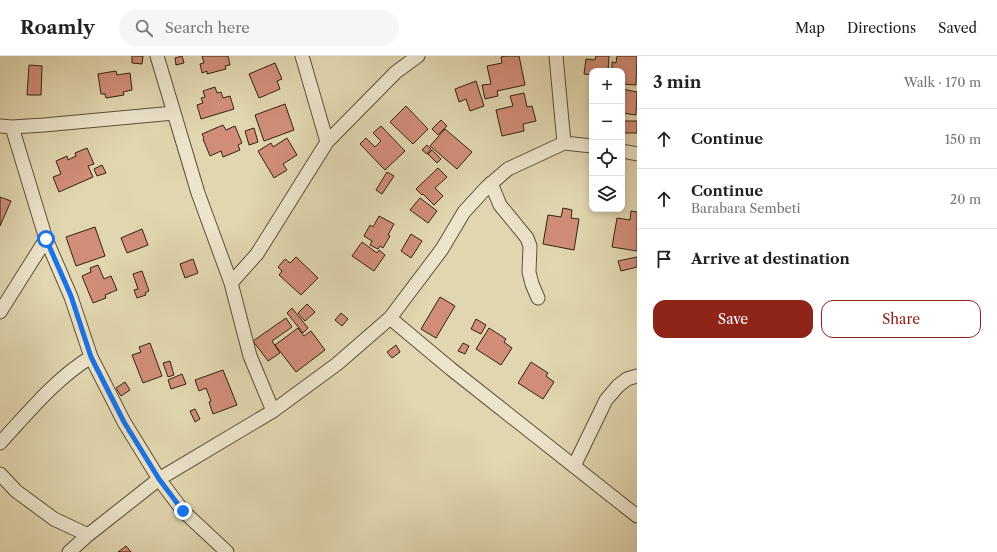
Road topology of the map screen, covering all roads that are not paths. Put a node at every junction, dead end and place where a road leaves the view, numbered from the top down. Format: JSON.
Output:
{"nodes":[{"id":1,"x":157,"y":56,"type":"edge"},
{"id":2,"x":302,"y":56,"type":"edge"},
{"id":3,"x":418,"y":56,"type":"edge"},
{"id":4,"x":556,"y":56,"type":"edge"},
{"id":5,"x":174,"y":114,"type":"junction"},
{"id":6,"x":6,"y":126,"type":"edge"},
{"id":7,"x":327,"y":142,"type":"junction"},
{"id":8,"x":564,"y":143,"type":"junction"},
{"id":9,"x":589,"y":146,"type":"edge"},
{"id":10,"x":625,"y":152,"type":"edge"},
{"id":11,"x":637,"y":154,"type":"edge"},
{"id":12,"x":491,"y":183,"type":"junction"},
{"id":13,"x":46,"y":239,"type":"junction"},
{"id":14,"x":231,"y":283,"type":"junction"},
{"id":15,"x":538,"y":298,"type":"dead end"},
{"id":16,"x":0,"y":312,"type":"edge"},
{"id":17,"x":390,"y":318,"type":"junction"},
{"id":18,"x":91,"y":357,"type":"junction"},
{"id":19,"x":637,"y":376,"type":"edge"},
{"id":20,"x":273,"y":411,"type":"junction"},
{"id":21,"x":0,"y":443,"type":"edge"},
{"id":22,"x":574,"y":466,"type":"junction"},
{"id":23,"x":0,"y":474,"type":"edge"},
{"id":24,"x":159,"y":479,"type":"junction"},
{"id":25,"x":637,"y":516,"type":"edge"},
{"id":26,"x":88,"y":535,"type":"junction"},
{"id":27,"x":69,"y":552,"type":"edge"},
{"id":28,"x":227,"y":552,"type":"edge"}],
"edges":[{"from":1,"to":5,"type":"street"},
{"from":2,"to":7,"type":"street"},
{"from":3,"to":7,"type":"street"},
{"from":4,"to":8,"type":"street"},
{"from":5,"to":6,"type":"street"},
{"from":5,"to":14,"type":"street"},
{"from":6,"to":13,"type":"street"},
{"from":7,"to":14,"type":"street"},
{"from":8,"to":9,"type":"street"},
{"from":8,"to":12,"type":"street"},
{"from":10,"to":11,"type":"street"},
{"from":12,"to":15,"type":"street"},
{"from":12,"to":17,"type":"street"},
{"from":13,"to":16,"type":"street"},
{"from":13,"to":18,"type":"street"},
{"from":14,"to":20,"type":"street"},
{"from":17,"to":20,"type":"street"},
{"from":17,"to":22,"type":"street"},
{"from":18,"to":21,"type":"street"},
{"from":18,"to":24,"type":"street"},
{"from":19,"to":22,"type":"street"},
{"from":20,"to":24,"type":"street"},
{"from":22,"to":25,"type":"street"},
{"from":23,"to":26,"type":"street"},
{"from":24,"to":26,"type":"street"},
{"from":24,"to":28,"type":"street"},
{"from":26,"to":27,"type":"street"}]}
